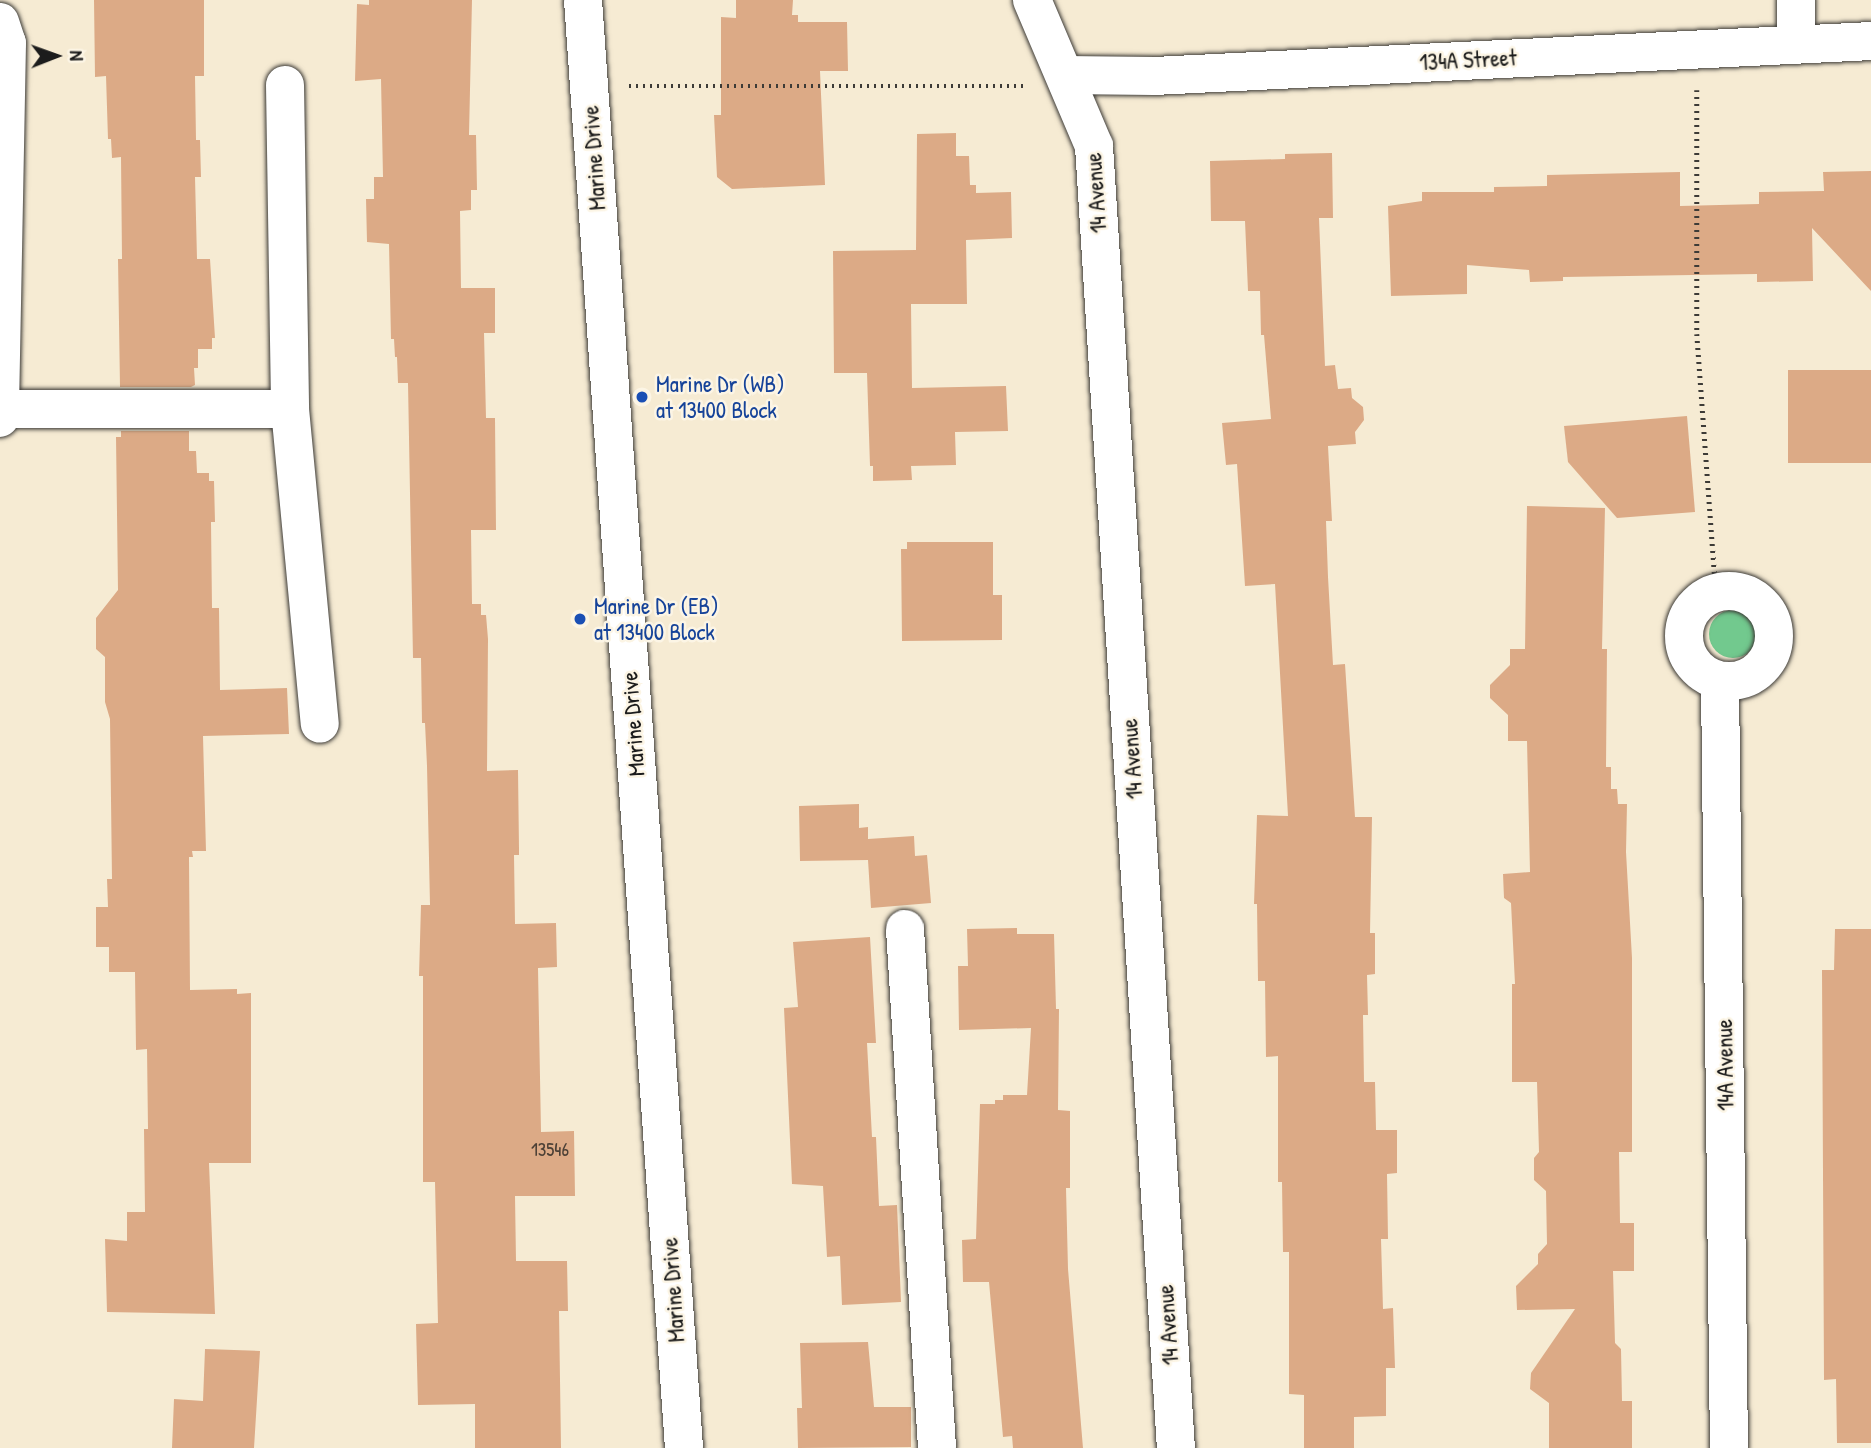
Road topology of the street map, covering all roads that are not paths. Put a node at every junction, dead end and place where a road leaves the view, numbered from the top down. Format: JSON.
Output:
{"nodes":[{"id":1,"x":583,"y":0,"type":"edge"},
{"id":2,"x":1032,"y":0,"type":"edge"},
{"id":3,"x":1796,"y":0,"type":"edge"},
{"id":4,"x":0,"y":22,"type":"edge"},
{"id":5,"x":1871,"y":41,"type":"edge"},
{"id":6,"x":1796,"y":43,"type":"junction"},
{"id":7,"x":1047,"y":80,"type":"junction"},
{"id":8,"x":285,"y":85,"type":"dead end"},
{"id":9,"x":0,"y":409,"type":"edge"},
{"id":10,"x":290,"y":410,"type":"junction"},
{"id":11,"x":0,"y":418,"type":"edge"},
{"id":12,"x":1720,"y":682,"type":"junction"},
{"id":13,"x":320,"y":724,"type":"dead end"},
{"id":14,"x":905,"y":929,"type":"dead end"},
{"id":15,"x":684,"y":1448,"type":"edge"},
{"id":16,"x":937,"y":1448,"type":"edge"},
{"id":17,"x":1176,"y":1448,"type":"edge"},
{"id":18,"x":1729,"y":1448,"type":"edge"}],
"edges":[{"from":1,"to":15,"type":"street","name":"Marine Drive"},
{"from":2,"to":7,"type":"street","name":"14 Avenue"},
{"from":3,"to":6,"type":"street"},
{"from":4,"to":9,"type":"street"},
{"from":5,"to":6,"type":"street","name":"134A Street"},
{"from":6,"to":7,"type":"street","name":"134A Street"},
{"from":7,"to":17,"type":"street","name":"14 Avenue"},
{"from":8,"to":10,"type":"street"},
{"from":9,"to":10,"type":"street"},
{"from":9,"to":11,"type":"street"},
{"from":10,"to":13,"type":"street"},
{"from":12,"to":12,"type":"street"},
{"from":12,"to":18,"type":"street","name":"14A Avenue"},
{"from":14,"to":16,"type":"street"}]}
